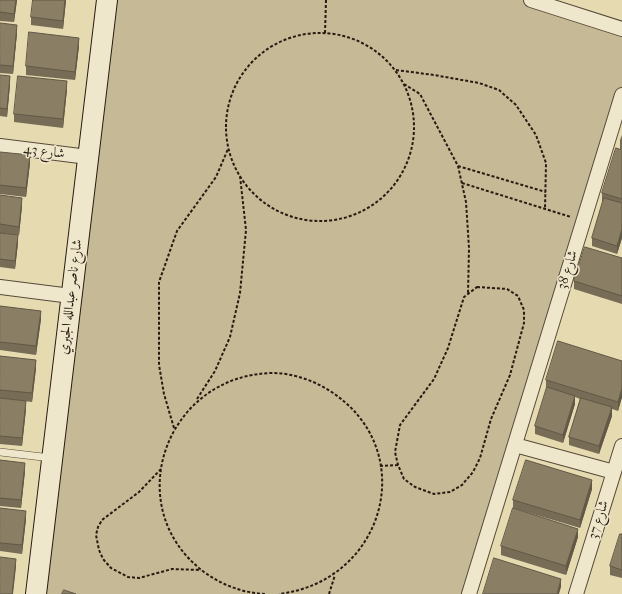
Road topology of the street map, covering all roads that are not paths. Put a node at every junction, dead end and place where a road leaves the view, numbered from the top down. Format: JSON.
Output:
{"nodes":[{"id":1,"x":107,"y":0,"type":"edge"},
{"id":2,"x":531,"y":0,"type":"edge"},
{"id":3,"x":622,"y":28,"type":"edge"},
{"id":4,"x":622,"y":96,"type":"edge"},
{"id":5,"x":0,"y":146,"type":"edge"},
{"id":6,"x":88,"y":157,"type":"junction"},
{"id":7,"x":0,"y":287,"type":"edge"},
{"id":8,"x":71,"y":296,"type":"junction"},
{"id":9,"x":515,"y":445,"type":"junction"},
{"id":10,"x":622,"y":446,"type":"edge"},
{"id":11,"x":0,"y":452,"type":"edge"},
{"id":12,"x":52,"y":458,"type":"junction"},
{"id":13,"x":614,"y":472,"type":"junction"},
{"id":14,"x":36,"y":594,"type":"edge"},
{"id":15,"x":469,"y":594,"type":"edge"},
{"id":16,"x":576,"y":594,"type":"edge"}],
"edges":[{"from":1,"to":6,"type":"street","name":"شارع ناصر عبدالله الجبري"},
{"from":2,"to":3,"type":"street"},
{"from":4,"to":9,"type":"street","name":"شارع 38"},
{"from":5,"to":6,"type":"street","name":"شارع 43"},
{"from":6,"to":8,"type":"street","name":"شارع ناصر عبدالله الجبري"},
{"from":7,"to":8,"type":"street"},
{"from":8,"to":12,"type":"street","name":"شارع ناصر عبدالله الجبري"},
{"from":9,"to":13,"type":"street"},
{"from":9,"to":15,"type":"street","name":"شارع 38"},
{"from":10,"to":13,"type":"street","name":"شارع 37"},
{"from":11,"to":12,"type":"lane"},
{"from":12,"to":14,"type":"street","name":"شارع ناصر عبدالله الجبري"},
{"from":13,"to":16,"type":"street","name":"شارع 37"}]}
